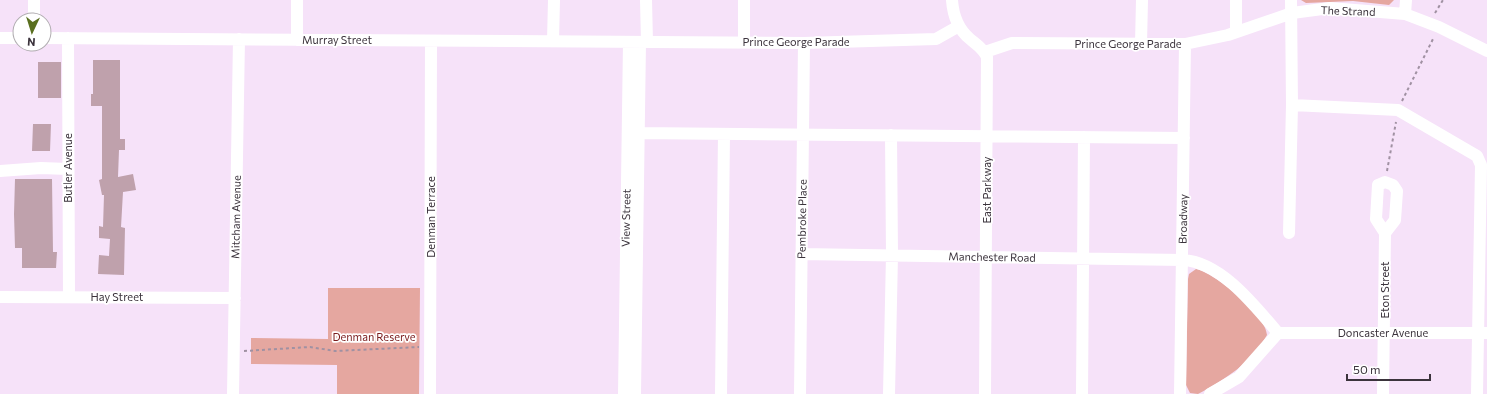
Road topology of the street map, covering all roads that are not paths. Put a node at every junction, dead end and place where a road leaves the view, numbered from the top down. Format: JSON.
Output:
{"nodes":[{"id":1,"x":34,"y":0,"type":"edge"},
{"id":2,"x":297,"y":0,"type":"edge"},
{"id":3,"x":554,"y":0,"type":"edge"},
{"id":4,"x":646,"y":0,"type":"edge"},
{"id":5,"x":744,"y":0,"type":"edge"},
{"id":6,"x":952,"y":0,"type":"edge"},
{"id":7,"x":1142,"y":0,"type":"edge"},
{"id":8,"x":1236,"y":0,"type":"edge"},
{"id":9,"x":1291,"y":0,"type":"edge"},
{"id":10,"x":1406,"y":0,"type":"edge"},
{"id":11,"x":34,"y":12,"type":"edge"},
{"id":12,"x":1292,"y":13,"type":"junction"},
{"id":13,"x":1405,"y":14,"type":"junction"},
{"id":14,"x":959,"y":26,"type":"junction"},
{"id":15,"x":1236,"y":32,"type":"junction"},
{"id":16,"x":0,"y":38,"type":"edge"},
{"id":17,"x":12,"y":38,"type":"edge"},
{"id":18,"x":52,"y":38,"type":"edge"},
{"id":19,"x":68,"y":38,"type":"junction"},
{"id":20,"x":239,"y":39,"type":"junction"},
{"id":21,"x":297,"y":40,"type":"junction"},
{"id":22,"x":431,"y":41,"type":"junction"},
{"id":23,"x":553,"y":41,"type":"junction"},
{"id":24,"x":639,"y":42,"type":"junction"},
{"id":25,"x":744,"y":42,"type":"junction"},
{"id":26,"x":804,"y":43,"type":"junction"},
{"id":27,"x":1141,"y":44,"type":"junction"},
{"id":28,"x":1185,"y":44,"type":"junction"},
{"id":29,"x":1487,"y":51,"type":"edge"},
{"id":30,"x":985,"y":52,"type":"junction"},
{"id":31,"x":1292,"y":105,"type":"junction"},
{"id":32,"x":638,"y":133,"type":"junction"},
{"id":33,"x":724,"y":134,"type":"junction"},
{"id":34,"x":802,"y":135,"type":"junction"},
{"id":35,"x":891,"y":135,"type":"junction"},
{"id":36,"x":987,"y":135,"type":"junction"},
{"id":37,"x":1084,"y":137,"type":"junction"},
{"id":38,"x":1184,"y":138,"type":"junction"},
{"id":39,"x":68,"y":169,"type":"junction"},
{"id":40,"x":0,"y":171,"type":"edge"},
{"id":41,"x":1483,"y":228,"type":"edge"},
{"id":42,"x":1289,"y":233,"type":"dead end"},
{"id":43,"x":1386,"y":233,"type":"dead end"},
{"id":44,"x":801,"y":254,"type":"junction"},
{"id":45,"x":892,"y":255,"type":"junction"},
{"id":46,"x":986,"y":256,"type":"junction"},
{"id":47,"x":1082,"y":258,"type":"junction"},
{"id":48,"x":1183,"y":260,"type":"junction"},
{"id":49,"x":0,"y":297,"type":"edge"},
{"id":50,"x":69,"y":297,"type":"junction"},
{"id":51,"x":235,"y":298,"type":"junction"},
{"id":52,"x":1278,"y":332,"type":"junction"},
{"id":53,"x":1385,"y":333,"type":"junction"},
{"id":54,"x":1483,"y":333,"type":"edge"},
{"id":55,"x":233,"y":394,"type":"edge"},
{"id":56,"x":430,"y":394,"type":"edge"},
{"id":57,"x":624,"y":394,"type":"edge"},
{"id":58,"x":635,"y":394,"type":"edge"},
{"id":59,"x":721,"y":394,"type":"edge"},
{"id":60,"x":800,"y":394,"type":"edge"},
{"id":61,"x":889,"y":394,"type":"edge"},
{"id":62,"x":985,"y":394,"type":"edge"},
{"id":63,"x":1082,"y":394,"type":"edge"},
{"id":64,"x":1180,"y":394,"type":"edge"},
{"id":65,"x":1210,"y":394,"type":"edge"},
{"id":66,"x":1383,"y":394,"type":"edge"},
{"id":67,"x":1477,"y":394,"type":"edge"}],
"edges":[{"from":1,"to":11,"type":"street"},
{"from":2,"to":21,"type":"street"},
{"from":3,"to":23,"type":"street"},
{"from":4,"to":24,"type":"street"},
{"from":5,"to":25,"type":"street"},
{"from":6,"to":14,"type":"street"},
{"from":7,"to":27,"type":"street"},
{"from":8,"to":15,"type":"street"},
{"from":9,"to":12,"type":"street"},
{"from":10,"to":13,"type":"street"},
{"from":12,"to":13,"type":"street","name":"The Strand"},
{"from":12,"to":15,"type":"street","name":"Prince George Parade"},
{"from":12,"to":31,"type":"street"},
{"from":13,"to":29,"type":"street","name":"The Strand"},
{"from":14,"to":26,"type":"street","name":"Prince George Parade"},
{"from":14,"to":30,"type":"street"},
{"from":15,"to":28,"type":"street","name":"Prince George Parade"},
{"from":16,"to":17,"type":"street"},
{"from":18,"to":19,"type":"street","name":"Murray Street"},
{"from":19,"to":20,"type":"street","name":"Murray Street"},
{"from":19,"to":39,"type":"street","name":"Butler Avenue"},
{"from":20,"to":21,"type":"street","name":"Murray Street"},
{"from":20,"to":51,"type":"street","name":"Mitcham Avenue"},
{"from":21,"to":22,"type":"street","name":"Murray Street"},
{"from":22,"to":23,"type":"street","name":"Murray Street"},
{"from":22,"to":56,"type":"street","name":"Denman Terrace"},
{"from":23,"to":24,"type":"street","name":"Murray Street"},
{"from":24,"to":25,"type":"street","name":"Prince George Parade"},
{"from":24,"to":32,"type":"street","name":"View Street"},
{"from":24,"to":57,"type":"street","name":"View Street"},
{"from":25,"to":26,"type":"street","name":"Prince George Parade"},
{"from":26,"to":34,"type":"street","name":"Pembroke Place"},
{"from":27,"to":28,"type":"street","name":"Prince George Parade"},
{"from":27,"to":30,"type":"street","name":"Prince George Parade"},
{"from":28,"to":38,"type":"street","name":"Broadway"},
{"from":30,"to":36,"type":"street","name":"East Parkway"},
{"from":31,"to":41,"type":"street"},
{"from":31,"to":42,"type":"street"},
{"from":32,"to":33,"type":"street"},
{"from":32,"to":58,"type":"street","name":"View Street"},
{"from":33,"to":34,"type":"street"},
{"from":33,"to":59,"type":"street"},
{"from":34,"to":35,"type":"street"},
{"from":34,"to":44,"type":"street","name":"Pembroke Place"},
{"from":35,"to":36,"type":"street"},
{"from":35,"to":45,"type":"street"},
{"from":36,"to":37,"type":"street"},
{"from":36,"to":46,"type":"street","name":"East Parkway"},
{"from":37,"to":38,"type":"street"},
{"from":37,"to":47,"type":"street"},
{"from":38,"to":48,"type":"street","name":"Broadway"},
{"from":39,"to":40,"type":"street"},
{"from":39,"to":50,"type":"street","name":"Butler Avenue"},
{"from":41,"to":54,"type":"street"},
{"from":43,"to":53,"type":"street","name":"Eton Street"},
{"from":44,"to":45,"type":"street","name":"Manchester Road"},
{"from":44,"to":60,"type":"street","name":"Pembroke Place"},
{"from":45,"to":46,"type":"street","name":"Manchester Road"},
{"from":45,"to":61,"type":"street"},
{"from":46,"to":47,"type":"street","name":"Manchester Road"},
{"from":46,"to":62,"type":"street","name":"East Parkway"},
{"from":47,"to":48,"type":"street","name":"Manchester Road"},
{"from":47,"to":63,"type":"street"},
{"from":48,"to":52,"type":"street"},
{"from":48,"to":64,"type":"street","name":"Broadway"},
{"from":49,"to":50,"type":"street","name":"Hay Street"},
{"from":50,"to":51,"type":"street","name":"Hay Street"},
{"from":51,"to":55,"type":"street","name":"Mitcham Avenue"},
{"from":52,"to":53,"type":"street","name":"Doncaster Avenue"},
{"from":52,"to":65,"type":"street"},
{"from":53,"to":54,"type":"street","name":"Doncaster Avenue"},
{"from":53,"to":66,"type":"street","name":"Eton Street"},
{"from":54,"to":67,"type":"street"}]}
